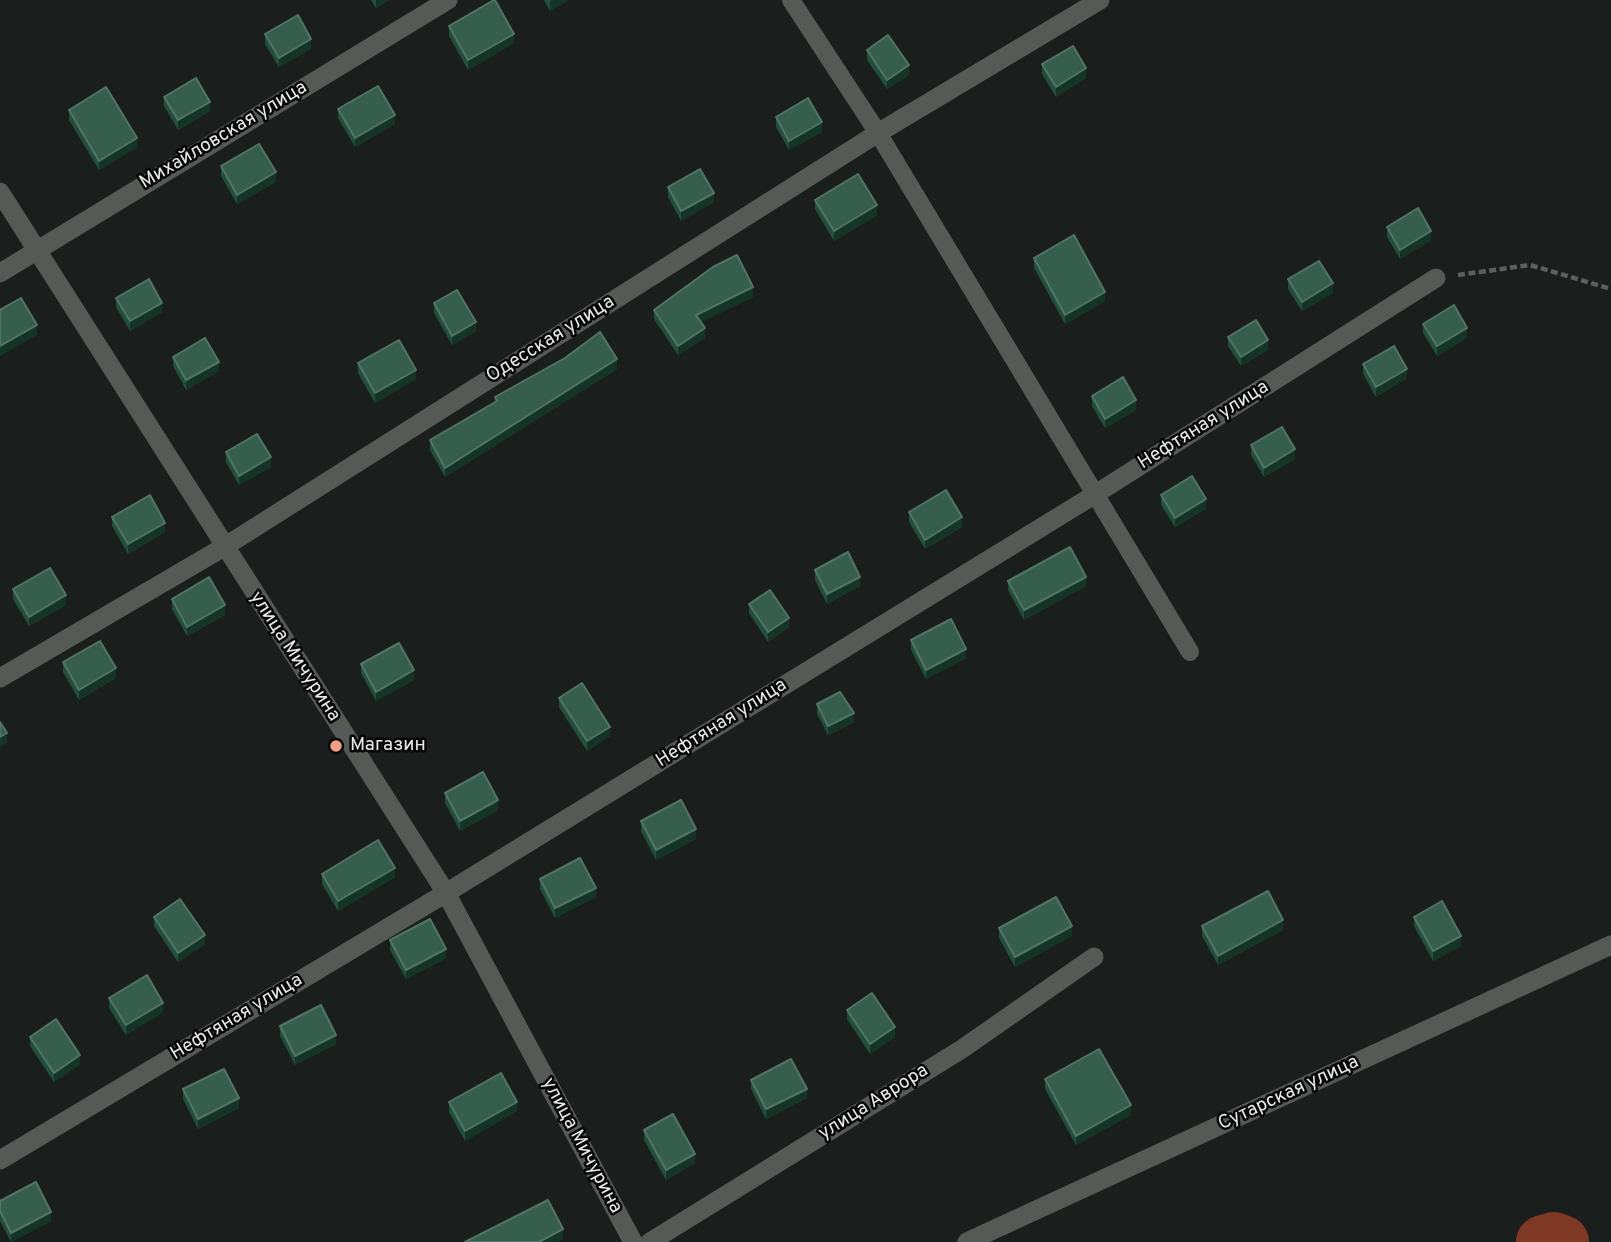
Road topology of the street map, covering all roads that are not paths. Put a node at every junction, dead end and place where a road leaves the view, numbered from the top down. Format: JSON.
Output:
{"nodes":[{"id":1,"x":448,"y":0,"type":"edge"},
{"id":2,"x":791,"y":0,"type":"edge"},
{"id":3,"x":1100,"y":0,"type":"edge"},
{"id":4,"x":878,"y":133,"type":"junction"},
{"id":5,"x":0,"y":192,"type":"edge"},
{"id":6,"x":36,"y":250,"type":"junction"},
{"id":7,"x":0,"y":273,"type":"edge"},
{"id":8,"x":1436,"y":278,"type":"road end"},
{"id":9,"x":1094,"y":495,"type":"junction"},
{"id":10,"x":224,"y":547,"type":"junction"},
{"id":11,"x":1189,"y":652,"type":"dead end"},
{"id":12,"x":0,"y":678,"type":"edge"},
{"id":13,"x":446,"y":893,"type":"junction"},
{"id":14,"x":1611,"y":945,"type":"edge"},
{"id":15,"x":1094,"y":957,"type":"dead end"},
{"id":16,"x":0,"y":1160,"type":"edge"},
{"id":17,"x":633,"y":1242,"type":"edge"},
{"id":18,"x":650,"y":1242,"type":"edge"},
{"id":19,"x":967,"y":1242,"type":"edge"}],
"edges":[{"from":1,"to":6,"type":"street","name":"Михайловская улица"},
{"from":2,"to":4,"type":"lane"},
{"from":3,"to":4,"type":"street","name":"Одесская улица"},
{"from":4,"to":9,"type":"lane"},
{"from":4,"to":10,"type":"street","name":"Одесская улица"},
{"from":5,"to":6,"type":"street","name":"улица Мичурина"},
{"from":6,"to":7,"type":"street","name":"Михайловская улица"},
{"from":6,"to":10,"type":"street","name":"улица Мичурина"},
{"from":8,"to":9,"type":"street","name":"Нефтяная улица"},
{"from":9,"to":11,"type":"lane"},
{"from":9,"to":13,"type":"street","name":"Нефтяная улица"},
{"from":10,"to":12,"type":"street","name":"Одесская улица"},
{"from":10,"to":13,"type":"street","name":"улица Мичурина"},
{"from":13,"to":16,"type":"street","name":"Нефтяная улица"},
{"from":13,"to":17,"type":"street","name":"улица Мичурина"},
{"from":14,"to":19,"type":"street","name":"Сутарская улица"},
{"from":15,"to":18,"type":"street","name":"улица Аврора"}]}
